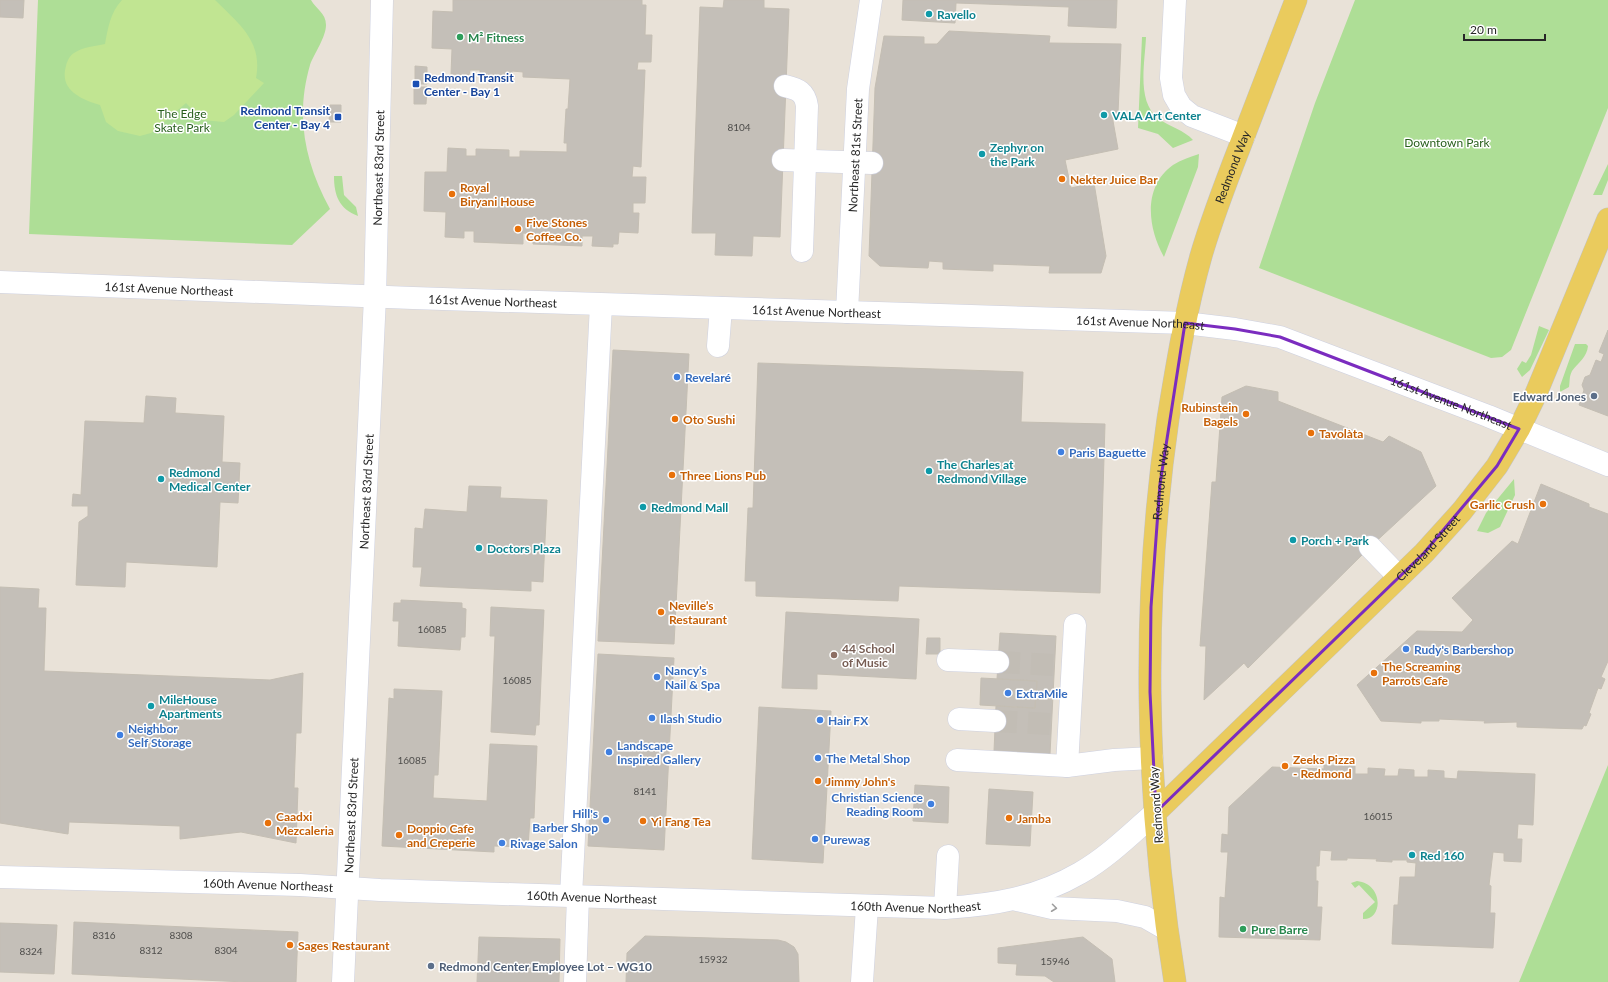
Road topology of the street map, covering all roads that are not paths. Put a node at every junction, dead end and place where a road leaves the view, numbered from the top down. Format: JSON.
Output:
{"nodes":[{"id":1,"x":382,"y":0,"type":"edge"},
{"id":2,"x":871,"y":0,"type":"edge"},
{"id":3,"x":1175,"y":0,"type":"edge"},
{"id":4,"x":1296,"y":0,"type":"edge"},
{"id":5,"x":786,"y":86,"type":"dead end"},
{"id":6,"x":1244,"y":136,"type":"junction"},
{"id":7,"x":783,"y":160,"type":"dead end"},
{"id":8,"x":805,"y":161,"type":"junction"},
{"id":9,"x":863,"y":163,"type":"junction"},
{"id":10,"x":1608,"y":219,"type":"edge"},
{"id":11,"x":802,"y":251,"type":"dead end"},
{"id":12,"x":0,"y":282,"type":"edge"},
{"id":13,"x":375,"y":297,"type":"junction"},
{"id":14,"x":601,"y":305,"type":"junction"},
{"id":15,"x":721,"y":308,"type":"junction"},
{"id":16,"x":847,"y":312,"type":"junction"},
{"id":17,"x":1185,"y":323,"type":"junction"},
{"id":18,"x":718,"y":346,"type":"dead end"},
{"id":19,"x":1519,"y":429,"type":"junction"},
{"id":20,"x":1608,"y":465,"type":"edge"},
{"id":21,"x":1370,"y":547,"type":"dead end"},
{"id":22,"x":1398,"y":577,"type":"junction"},
{"id":23,"x":1074,"y":625,"type":"dead end"},
{"id":24,"x":948,"y":660,"type":"dead end"},
{"id":25,"x":998,"y":662,"type":"tunnel mouth"},
{"id":26,"x":959,"y":719,"type":"dead end"},
{"id":27,"x":995,"y":721,"type":"tunnel mouth"},
{"id":28,"x":1152,"y":758,"type":"junction"},
{"id":29,"x":957,"y":760,"type":"dead end"},
{"id":30,"x":1067,"y":766,"type":"junction"},
{"id":31,"x":1156,"y":812,"type":"junction"},
{"id":32,"x":948,"y":856,"type":"dead end"},
{"id":33,"x":0,"y":877,"type":"edge"},
{"id":34,"x":347,"y":888,"type":"junction"},
{"id":35,"x":574,"y":896,"type":"junction"},
{"id":36,"x":1016,"y":900,"type":"junction"},
{"id":37,"x":867,"y":907,"type":"junction"},
{"id":38,"x":945,"y":908,"type":"junction"},
{"id":39,"x":1166,"y":929,"type":"junction"},
{"id":40,"x":342,"y":982,"type":"edge"},
{"id":41,"x":575,"y":982,"type":"edge"},
{"id":42,"x":862,"y":982,"type":"edge"},
{"id":43,"x":1175,"y":982,"type":"edge"}],
"edges":[{"from":1,"to":13,"type":"street","name":"Northeast 83rd Street"},
{"from":2,"to":9,"type":"street","name":"Northeast 81st Street"},
{"from":3,"to":6,"type":"street"},
{"from":4,"to":6,"type":"main road","name":"Redmond Way"},
{"from":5,"to":8,"type":"street"},
{"from":6,"to":17,"type":"main road","name":"Redmond Way"},
{"from":7,"to":8,"type":"street"},
{"from":8,"to":9,"type":"street"},
{"from":8,"to":11,"type":"street"},
{"from":9,"to":16,"type":"street","name":"Northeast 81st Street"},
{"from":10,"to":19,"type":"main road","name":"Cleveland Street"},
{"from":12,"to":13,"type":"street","name":"161st Avenue Northeast"},
{"from":13,"to":14,"type":"street","name":"161st Avenue Northeast"},
{"from":13,"to":34,"type":"street","name":"Northeast 83rd Street"},
{"from":14,"to":15,"type":"street","name":"161st Avenue Northeast"},
{"from":14,"to":35,"type":"street"},
{"from":15,"to":16,"type":"street","name":"161st Avenue Northeast"},
{"from":15,"to":18,"type":"street"},
{"from":16,"to":17,"type":"street","name":"161st Avenue Northeast"},
{"from":17,"to":19,"type":"street","name":"161st Avenue Northeast"},
{"from":17,"to":28,"type":"main road","name":"Redmond Way"},
{"from":19,"to":20,"type":"street","name":"161st Avenue Northeast"},
{"from":19,"to":22,"type":"main road","name":"Cleveland Street"},
{"from":21,"to":22,"type":"street"},
{"from":22,"to":31,"type":"main road","name":"Cleveland Street"},
{"from":23,"to":30,"type":"street"},
{"from":24,"to":25,"type":"street"},
{"from":26,"to":27,"type":"street"},
{"from":28,"to":30,"type":"street"},
{"from":28,"to":31,"type":"main road","name":"Redmond Way"},
{"from":29,"to":30,"type":"street"},
{"from":31,"to":36,"type":"street","name":"160th Avenue Northeast"},
{"from":31,"to":39,"type":"main road","name":"Redmond Way"},
{"from":32,"to":38,"type":"street"},
{"from":33,"to":34,"type":"street","name":"160th Avenue Northeast"},
{"from":34,"to":35,"type":"street","name":"160th Avenue Northeast"},
{"from":34,"to":40,"type":"street","name":"Northeast 83rd Street"},
{"from":35,"to":37,"type":"street","name":"160th Avenue Northeast"},
{"from":35,"to":41,"type":"street"},
{"from":36,"to":38,"type":"street","name":"160th Avenue Northeast"},
{"from":36,"to":39,"type":"street","one_way":true},
{"from":37,"to":38,"type":"street","name":"160th Avenue Northeast"},
{"from":37,"to":42,"type":"street"},
{"from":39,"to":43,"type":"main road","name":"Redmond Way"}]}
